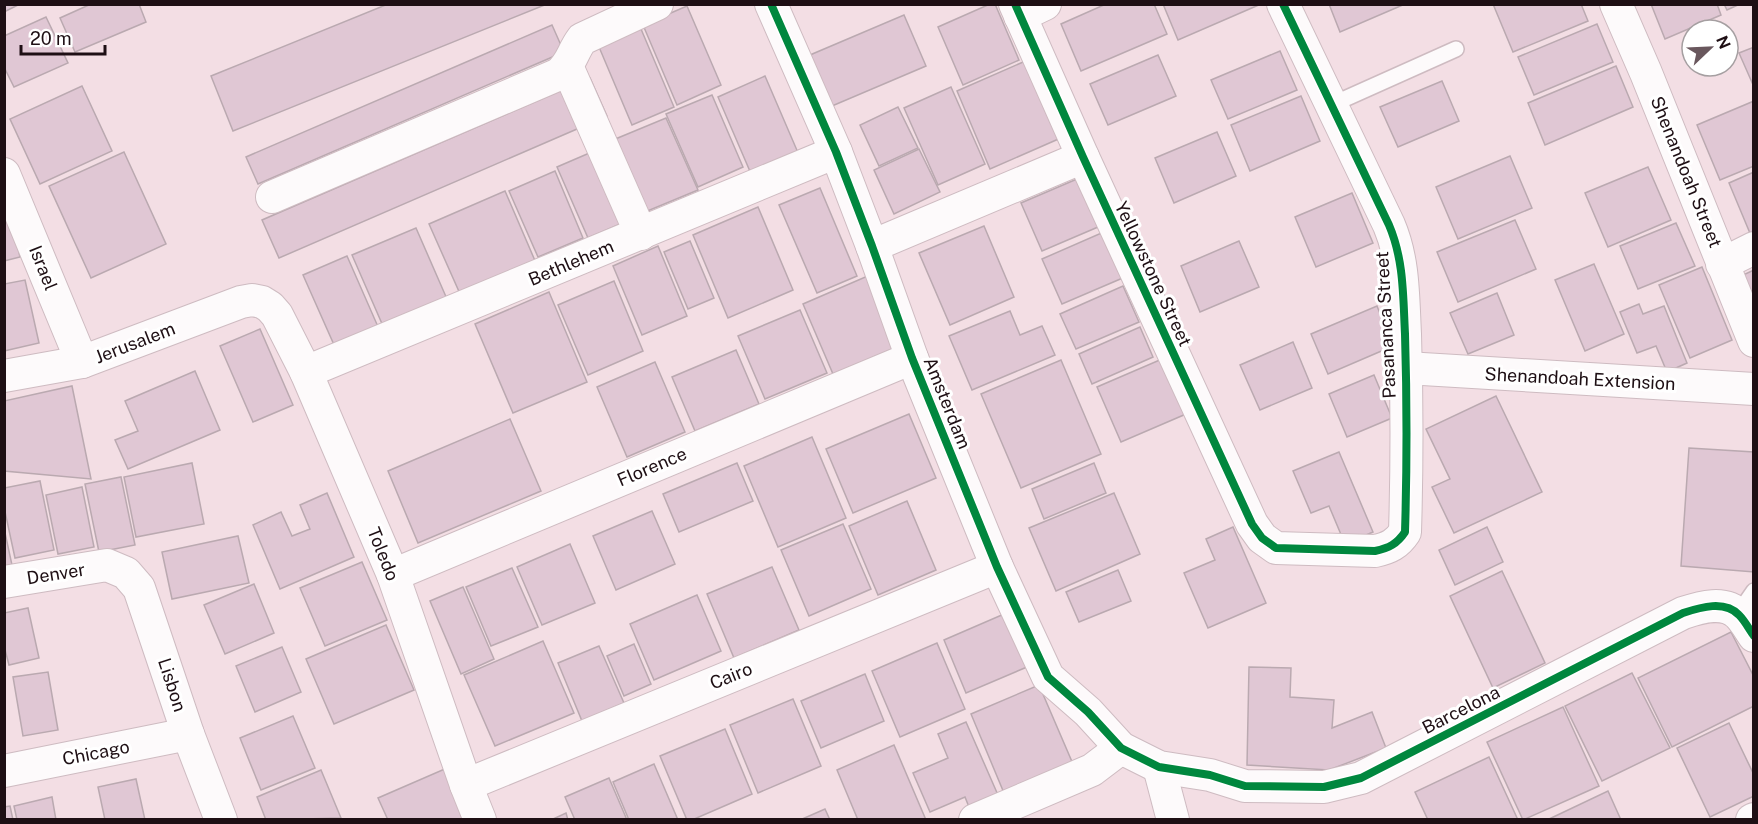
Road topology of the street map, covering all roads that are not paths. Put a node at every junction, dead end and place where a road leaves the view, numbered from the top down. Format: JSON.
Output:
{"nodes":[{"id":1,"x":657,"y":4,"type":"edge"},
{"id":2,"x":771,"y":4,"type":"edge"},
{"id":3,"x":1283,"y":4,"type":"edge"},
{"id":4,"x":1616,"y":4,"type":"edge"},
{"id":5,"x":1027,"y":8,"type":"edge"},
{"id":6,"x":1456,"y":49,"type":"dead end"},
{"id":7,"x":567,"y":66,"type":"junction"},
{"id":8,"x":1331,"y":105,"type":"junction"},
{"id":9,"x":836,"y":152,"type":"junction"},
{"id":10,"x":1083,"y":157,"type":"junction"},
{"id":11,"x":4,"y":174,"type":"edge"},
{"id":12,"x":273,"y":197,"type":"dead end"},
{"id":13,"x":641,"y":234,"type":"junction"},
{"id":14,"x":872,"y":246,"type":"junction"},
{"id":15,"x":1754,"y":248,"type":"edge"},
{"id":16,"x":1722,"y":264,"type":"junction"},
{"id":17,"x":262,"y":302,"type":"joint"},
{"id":18,"x":1754,"y":341,"type":"edge"},
{"id":19,"x":912,"y":358,"type":"junction"},
{"id":20,"x":82,"y":362,"type":"junction"},
{"id":21,"x":1406,"y":368,"type":"junction"},
{"id":22,"x":306,"y":372,"type":"junction"},
{"id":23,"x":4,"y":375,"type":"edge"},
{"id":24,"x":1754,"y":389,"type":"edge"},
{"id":25,"x":1276,"y":548,"type":"joint"},
{"id":26,"x":107,"y":565,"type":"joint"},
{"id":27,"x":997,"y":567,"type":"junction"},
{"id":28,"x":393,"y":575,"type":"junction"},
{"id":29,"x":4,"y":582,"type":"edge"},
{"id":30,"x":1748,"y":614,"type":"edge"},
{"id":31,"x":188,"y":734,"type":"junction"},
{"id":32,"x":1120,"y":748,"type":"junction"},
{"id":33,"x":1159,"y":767,"type":"junction"},
{"id":34,"x":4,"y":771,"type":"edge"},
{"id":35,"x":466,"y":785,"type":"junction"},
{"id":36,"x":221,"y":819,"type":"edge"},
{"id":37,"x":480,"y":819,"type":"edge"},
{"id":38,"x":975,"y":819,"type":"edge"},
{"id":39,"x":1173,"y":819,"type":"edge"}],
"edges":[{"from":1,"to":7,"type":"street"},
{"from":2,"to":9,"type":"street","name":"Amsterdam"},
{"from":3,"to":8,"type":"street","name":"Pasananca Street"},
{"from":4,"to":16,"type":"street","name":"Shenandoah Street"},
{"from":5,"to":10,"type":"street","name":"Yellowstone Street"},
{"from":6,"to":8,"type":"lane"},
{"from":7,"to":12,"type":"street"},
{"from":7,"to":13,"type":"street"},
{"from":8,"to":21,"type":"street","name":"Pasananca Street"},
{"from":9,"to":13,"type":"street","name":"Bethlehem"},
{"from":9,"to":14,"type":"street","name":"Amsterdam"},
{"from":10,"to":14,"type":"street"},
{"from":10,"to":25,"type":"street","name":"Yellowstone Street"},
{"from":11,"to":20,"type":"street","name":"Israel"},
{"from":13,"to":22,"type":"street","name":"Bethlehem"},
{"from":14,"to":19,"type":"street","name":"Amsterdam"},
{"from":15,"to":16,"type":"street"},
{"from":16,"to":18,"type":"street","name":"Shenandoah Street"},
{"from":17,"to":20,"type":"street","name":"Jerusalem"},
{"from":17,"to":22,"type":"street","name":"Toledo"},
{"from":19,"to":27,"type":"street","name":"Amsterdam"},
{"from":19,"to":28,"type":"street","name":"Florence"},
{"from":20,"to":23,"type":"street","name":"Jerusalem"},
{"from":21,"to":24,"type":"street","name":"Shenandoah Extension"},
{"from":21,"to":25,"type":"street","name":"Pasananca Street"},
{"from":22,"to":28,"type":"street","name":"Toledo"},
{"from":26,"to":29,"type":"street","name":"Denver"},
{"from":26,"to":31,"type":"street","name":"Lisbon"},
{"from":27,"to":32,"type":"street","name":"Amsterdam"},
{"from":27,"to":35,"type":"street","name":"Cairo"},
{"from":28,"to":35,"type":"street","name":"Toledo"},
{"from":30,"to":33,"type":"street","name":"Barcelona"},
{"from":31,"to":34,"type":"street","name":"Chicago"},
{"from":31,"to":36,"type":"street","name":"Lisbon"},
{"from":32,"to":33,"type":"street","name":"Amsterdam"},
{"from":32,"to":38,"type":"street"},
{"from":33,"to":39,"type":"street"},
{"from":35,"to":37,"type":"street","name":"Toledo"}]}
